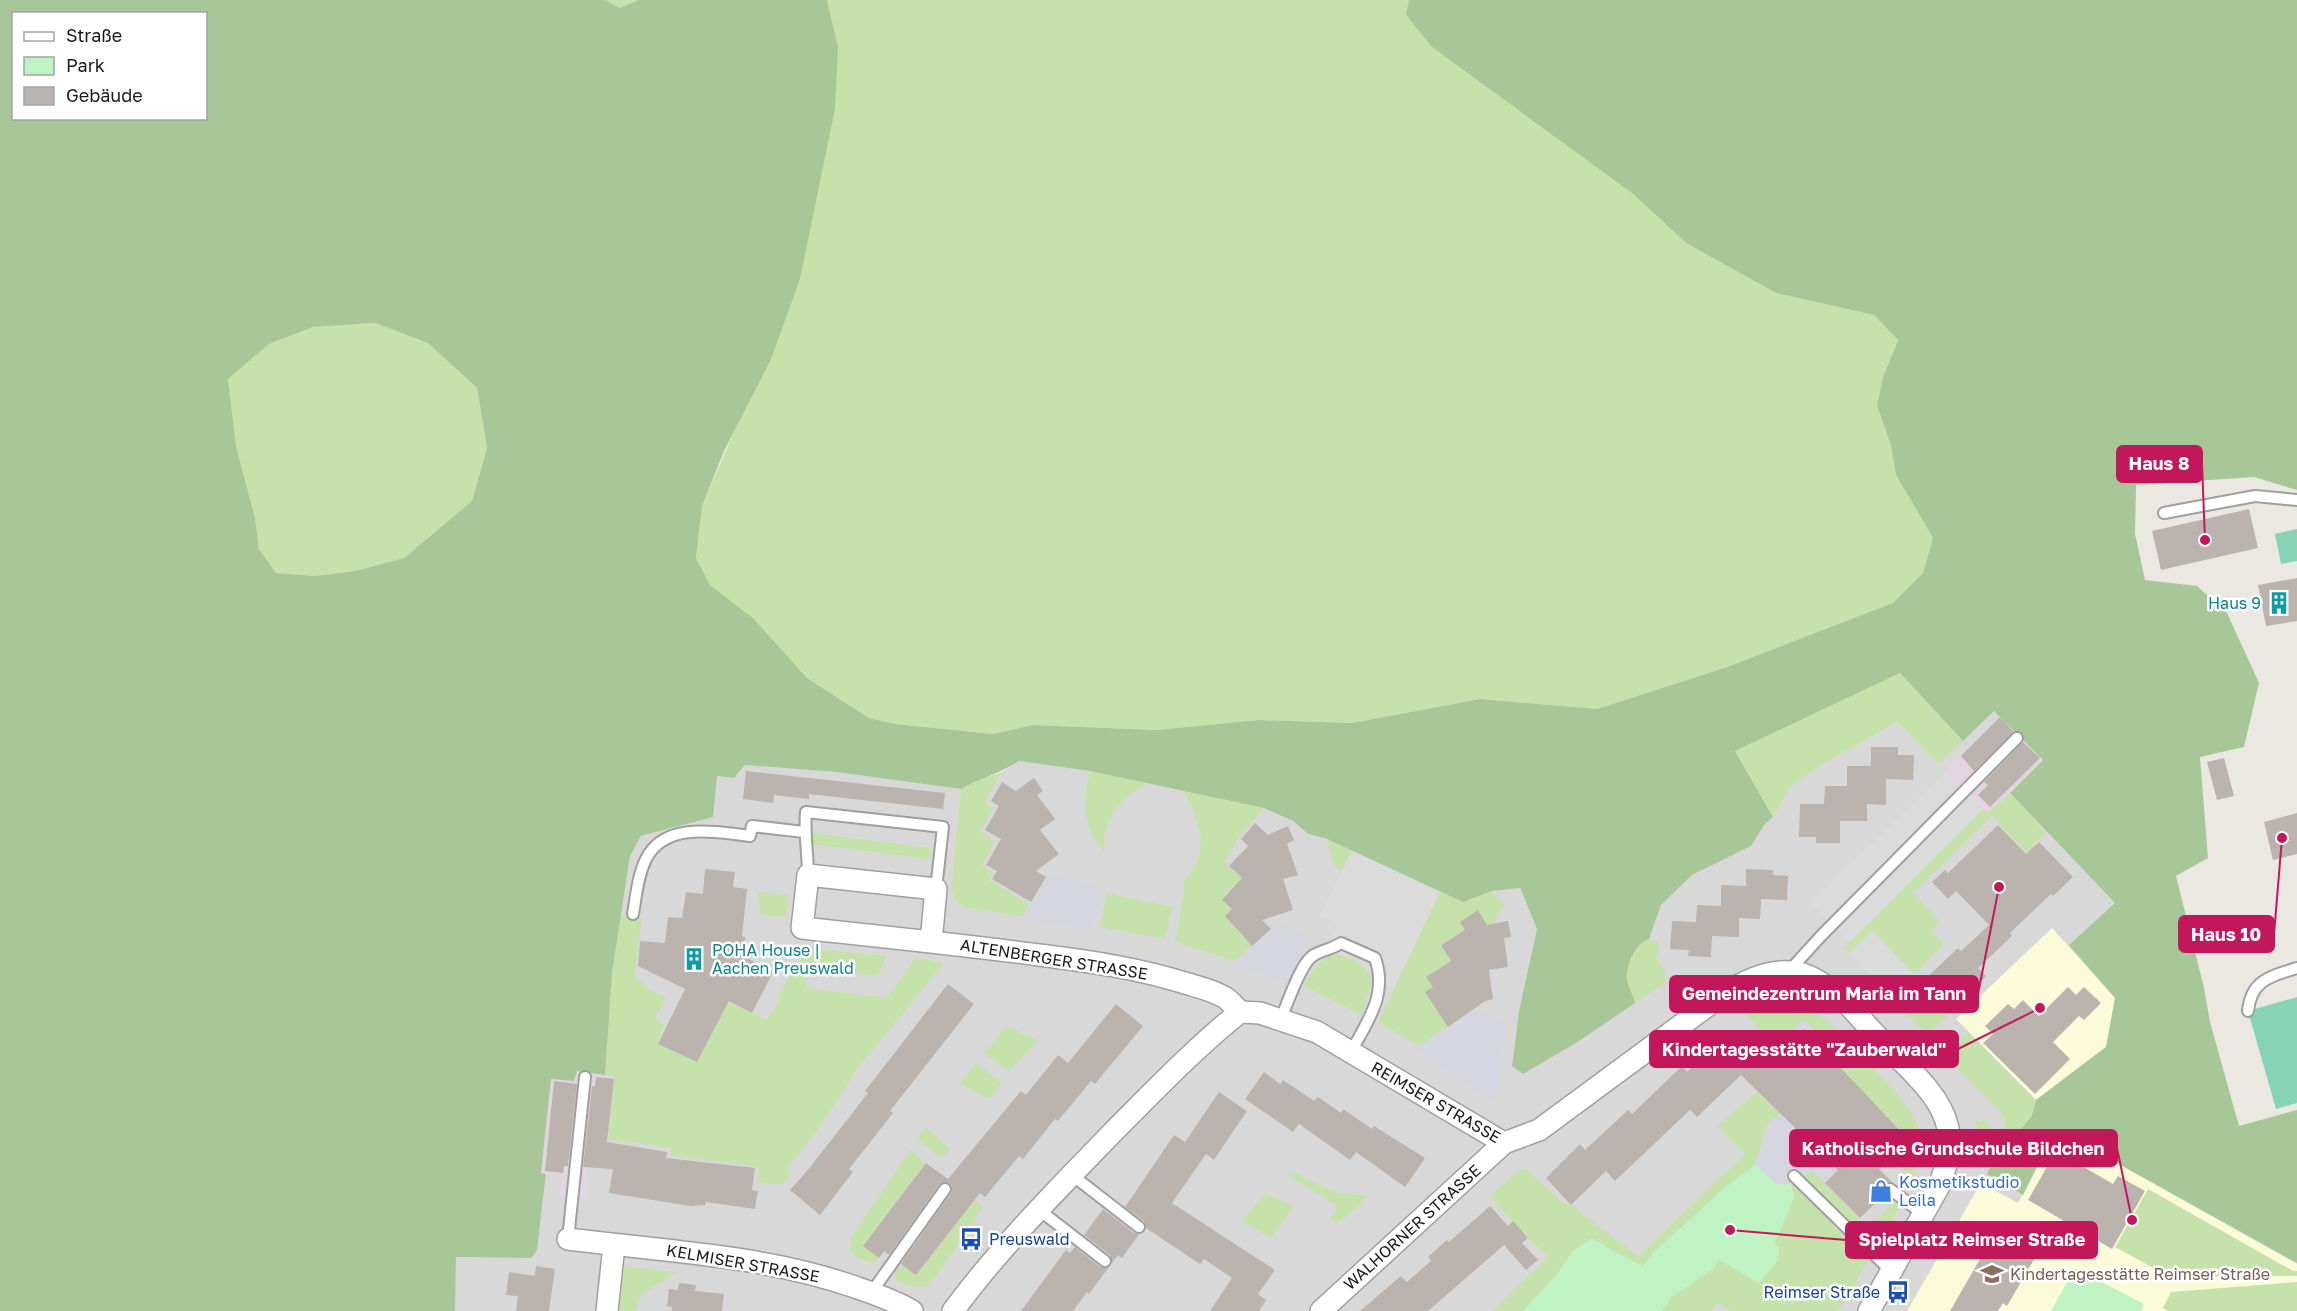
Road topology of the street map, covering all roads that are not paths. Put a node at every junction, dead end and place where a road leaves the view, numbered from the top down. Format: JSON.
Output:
{"nodes":[{"id":1,"x":2297,"y":500,"type":"edge"},
{"id":2,"x":2164,"y":513,"type":"dead end"},
{"id":3,"x":2017,"y":738,"type":"dead end"},
{"id":4,"x":804,"y":832,"type":"junction"},
{"id":5,"x":808,"y":876,"type":"junction"},
{"id":6,"x":936,"y":889,"type":"junction"},
{"id":7,"x":633,"y":914,"type":"dead end"},
{"id":8,"x":930,"y":942,"type":"junction"},
{"id":9,"x":2297,"y":968,"type":"edge"},
{"id":10,"x":1789,"y":971,"type":"junction"},
{"id":11,"x":2248,"y":1011,"type":"dead end"},
{"id":12,"x":1240,"y":1012,"type":"junction"},
{"id":13,"x":1281,"y":1019,"type":"junction"},
{"id":14,"x":1352,"y":1052,"type":"junction"},
{"id":15,"x":585,"y":1077,"type":"dead end"},
{"id":16,"x":1504,"y":1143,"type":"junction"},
{"id":17,"x":1072,"y":1175,"type":"junction"},
{"id":18,"x":1794,"y":1176,"type":"dead end"},
{"id":19,"x":945,"y":1189,"type":"dead end"},
{"id":20,"x":1890,"y":1189,"type":"dead end"},
{"id":21,"x":1038,"y":1209,"type":"junction"},
{"id":22,"x":1924,"y":1215,"type":"junction"},
{"id":23,"x":1139,"y":1227,"type":"dead end"},
{"id":24,"x":568,"y":1239,"type":"joint"},
{"id":25,"x":614,"y":1245,"type":"junction"},
{"id":26,"x":1105,"y":1260,"type":"dead end"},
{"id":27,"x":1893,"y":1272,"type":"junction"},
{"id":28,"x":871,"y":1293,"type":"junction"},
{"id":29,"x":607,"y":1311,"type":"edge"},
{"id":30,"x":912,"y":1311,"type":"edge"},
{"id":31,"x":953,"y":1311,"type":"edge"},
{"id":32,"x":1321,"y":1311,"type":"edge"},
{"id":33,"x":1869,"y":1311,"type":"edge"}],
"edges":[{"from":1,"to":2,"type":"lane"},
{"from":3,"to":10,"type":"lane"},
{"from":4,"to":5,"type":"lane"},
{"from":4,"to":6,"type":"lane"},
{"from":4,"to":7,"type":"lane"},
{"from":5,"to":6,"type":"street"},
{"from":5,"to":8,"type":"street","name":"ALTENBERGER STRASSE"},
{"from":6,"to":8,"type":"street"},
{"from":8,"to":12,"type":"street","name":"ALTENBERGER STRASSE"},
{"from":9,"to":11,"type":"lane"},
{"from":10,"to":16,"type":"street","name":"REIMSER STRASSE"},
{"from":10,"to":22,"type":"street","name":"REIMSER STRASSE"},
{"from":12,"to":13,"type":"street","name":"REIMSER STRASSE"},
{"from":12,"to":17,"type":"street"},
{"from":13,"to":14,"type":"street","name":"REIMSER STRASSE"},
{"from":13,"to":14,"type":"lane"},
{"from":14,"to":16,"type":"street","name":"REIMSER STRASSE"},
{"from":15,"to":24,"type":"lane"},
{"from":16,"to":32,"type":"street","name":"WALHORNER STRASSE"},
{"from":17,"to":21,"type":"street"},
{"from":17,"to":23,"type":"lane"},
{"from":18,"to":27,"type":"lane"},
{"from":19,"to":28,"type":"lane"},
{"from":20,"to":22,"type":"lane"},
{"from":21,"to":26,"type":"lane"},
{"from":21,"to":31,"type":"street"},
{"from":22,"to":27,"type":"street","name":"REIMSER STRASSE"},
{"from":24,"to":25,"type":"street","name":"KELMISER STRASSE"},
{"from":25,"to":28,"type":"street","name":"KELMISER STRASSE"},
{"from":25,"to":29,"type":"street"},
{"from":27,"to":33,"type":"street","name":"REIMSER STRASSE"},
{"from":28,"to":30,"type":"street","name":"KELMISER STRASSE"}]}
